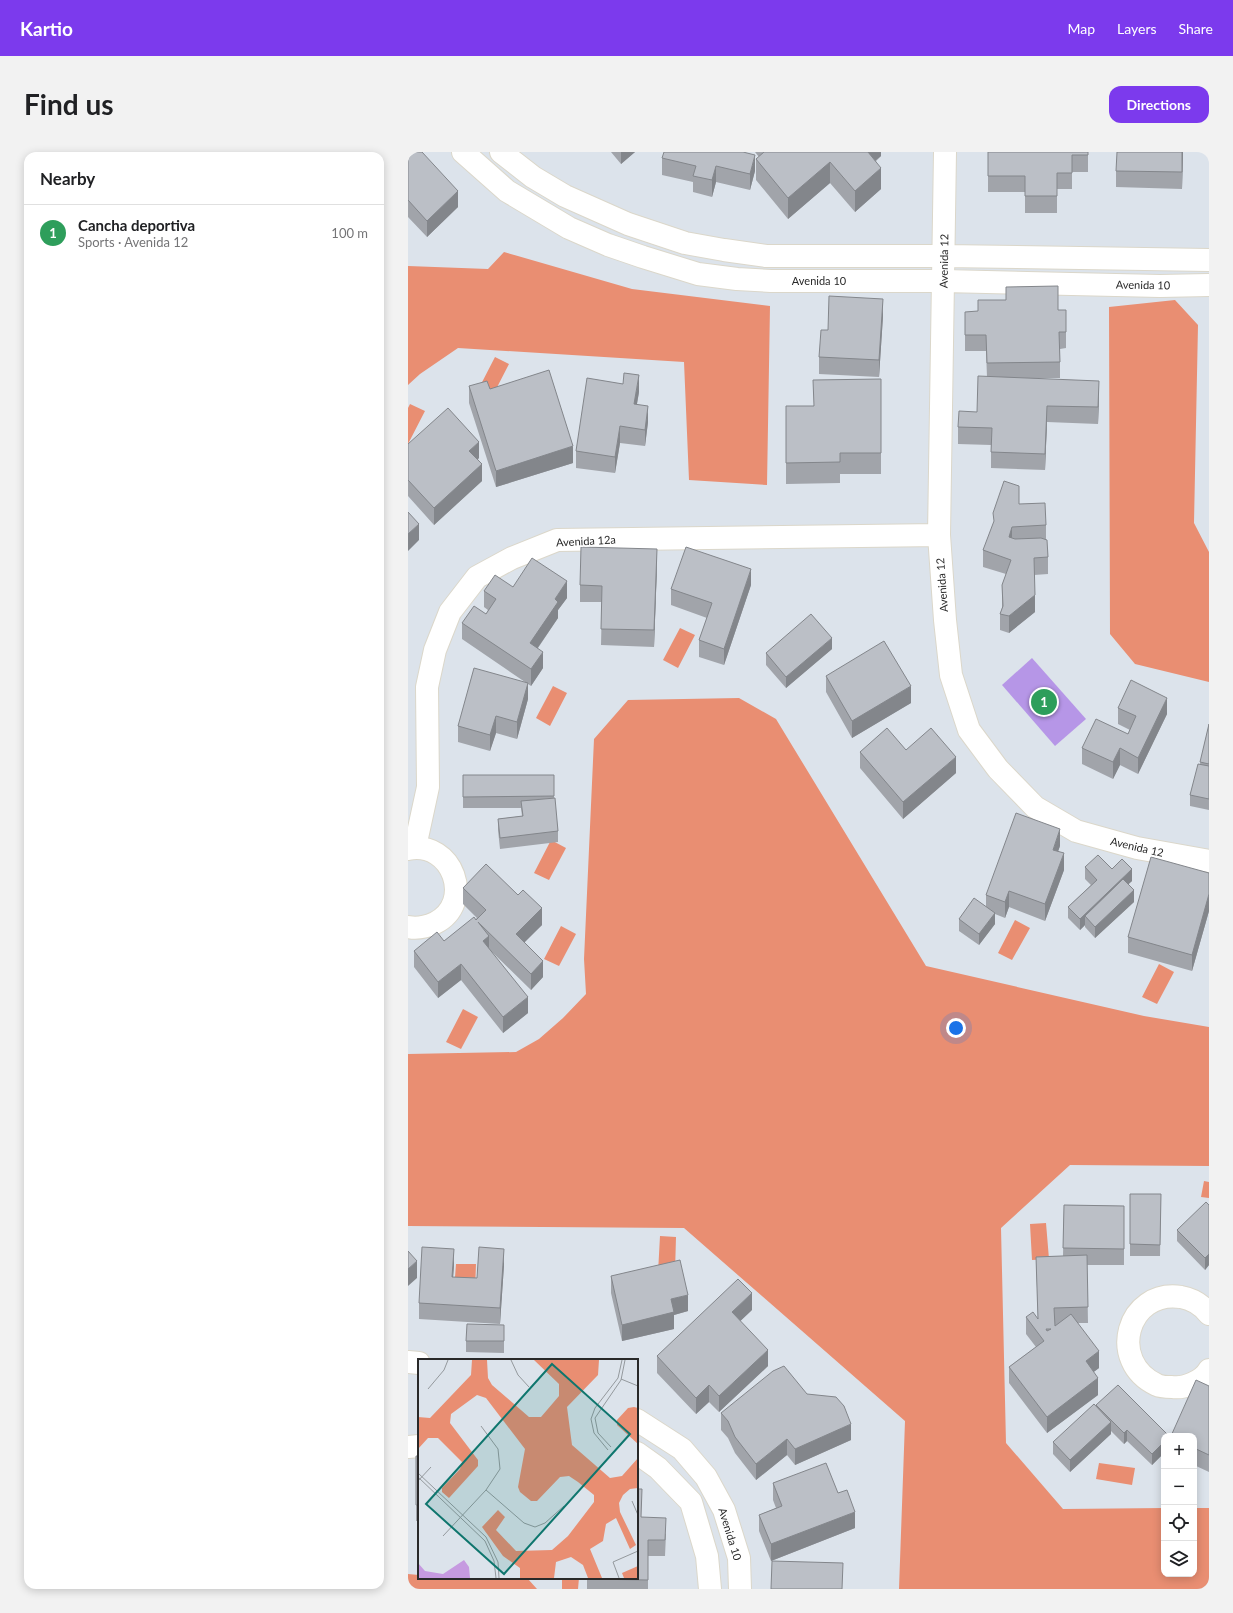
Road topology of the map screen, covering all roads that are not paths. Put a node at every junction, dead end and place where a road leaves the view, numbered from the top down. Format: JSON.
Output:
{"nodes":[{"id":1,"x":463,"y":152,"type":"edge"},
{"id":2,"x":501,"y":152,"type":"edge"},
{"id":3,"x":946,"y":152,"type":"edge"},
{"id":4,"x":650,"y":232,"type":"junction"},
{"id":5,"x":944,"y":256,"type":"junction"},
{"id":6,"x":643,"y":258,"type":"junction"},
{"id":7,"x":1160,"y":259,"type":"junction"},
{"id":8,"x":1209,"y":260,"type":"edge"},
{"id":9,"x":944,"y":281,"type":"junction"},
{"id":10,"x":1209,"y":285,"type":"edge"},
{"id":11,"x":1160,"y":286,"type":"junction"},
{"id":12,"x":939,"y":535,"type":"junction"},
{"id":13,"x":412,"y":848,"type":"edge"},
{"id":14,"x":1209,"y":861,"type":"edge"},
{"id":15,"x":408,"y":927,"type":"edge"},
{"id":16,"x":1209,"y":1314,"type":"edge"},
{"id":17,"x":408,"y":1362,"type":"edge"},
{"id":18,"x":418,"y":1363,"type":"edge"},
{"id":19,"x":1209,"y":1370,"type":"edge"},
{"id":20,"x":638,"y":1421,"type":"edge"},
{"id":21,"x":418,"y":1446,"type":"edge"},
{"id":22,"x":408,"y":1447,"type":"edge"},
{"id":23,"x":638,"y":1454,"type":"edge"},
{"id":24,"x":710,"y":1589,"type":"edge"},
{"id":25,"x":740,"y":1589,"type":"edge"}],
"edges":[{"from":1,"to":6,"type":"street","name":"Avenida 10"},
{"from":2,"to":4,"type":"street"},
{"from":3,"to":5,"type":"street","name":"Avenida 12"},
{"from":4,"to":5,"type":"street"},
{"from":4,"to":6,"type":"street"},
{"from":5,"to":7,"type":"street"},
{"from":5,"to":9,"type":"street","name":"Avenida 12"},
{"from":6,"to":9,"type":"street","name":"Avenida 10"},
{"from":7,"to":8,"type":"street"},
{"from":7,"to":11,"type":"street"},
{"from":9,"to":11,"type":"street","name":"Avenida 10"},
{"from":9,"to":12,"type":"street","name":"Avenida 12"},
{"from":10,"to":11,"type":"street","name":"Avenida 10"},
{"from":12,"to":13,"type":"street","name":"Avenida 12a"},
{"from":12,"to":14,"type":"street","name":"Avenida 12"},
{"from":13,"to":15,"type":"street"},
{"from":16,"to":19,"type":"street"},
{"from":17,"to":18,"type":"street"},
{"from":20,"to":25,"type":"street","name":"Avenida 10"},
{"from":21,"to":22,"type":"street"},
{"from":23,"to":24,"type":"street"}]}
